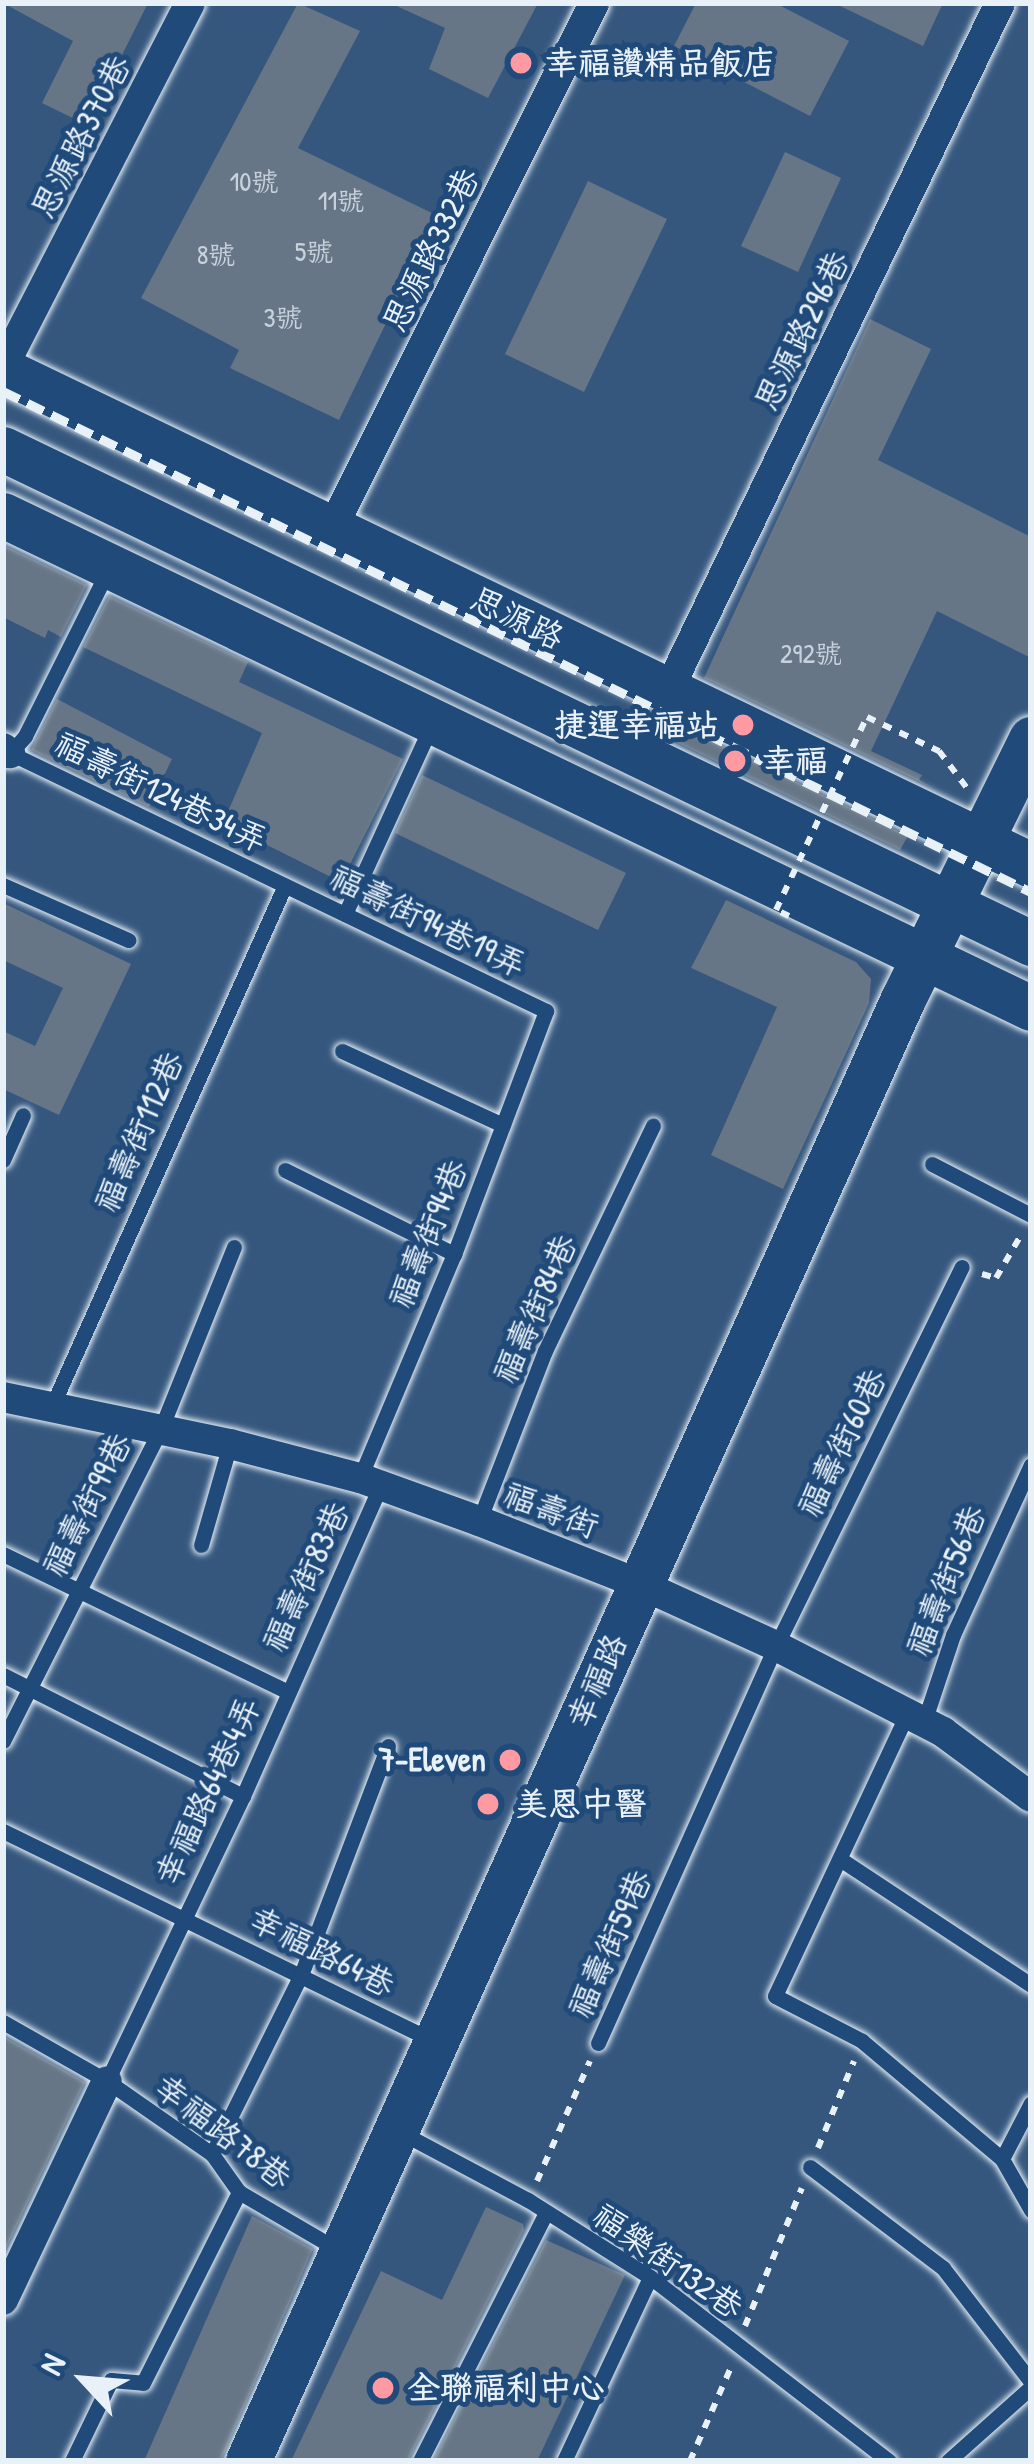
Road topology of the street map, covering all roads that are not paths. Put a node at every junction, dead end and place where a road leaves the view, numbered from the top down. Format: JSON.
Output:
{"nodes":[{"id":1,"x":190,"y":3,"type":"edge"},
{"id":2,"x":594,"y":3,"type":"edge"},
{"id":3,"x":1000,"y":3,"type":"edge"},
{"id":4,"x":3,"y":369,"type":"edge"},
{"id":5,"x":3,"y":449,"type":"edge"},
{"id":6,"x":3,"y":515,"type":"edge"},
{"id":7,"x":332,"y":529,"type":"junction"},
{"id":8,"x":110,"y":566,"type":"junction"},
{"id":9,"x":668,"y":691,"type":"junction"},
{"id":10,"x":433,"y":721,"type":"junction"},
{"id":11,"x":1031,"y":740,"type":"edge"},
{"id":12,"x":6,"y":754,"type":"edge"},
{"id":13,"x":980,"y":841,"type":"junction"},
{"id":14,"x":1031,"y":865,"type":"edge"},
{"id":15,"x":3,"y":885,"type":"edge"},
{"id":16,"x":285,"y":886,"type":"junction"},
{"id":17,"x":949,"y":904,"type":"junction"},
{"id":18,"x":345,"y":914,"type":"junction"},
{"id":19,"x":128,"y":940,"type":"dead end"},
{"id":20,"x":1031,"y":944,"type":"edge"},
{"id":21,"x":924,"y":956,"type":"junction"},
{"id":22,"x":1031,"y":1008,"type":"edge"},
{"id":23,"x":546,"y":1011,"type":"joint"},
{"id":24,"x":342,"y":1051,"type":"dead end"},
{"id":25,"x":23,"y":1115,"type":"dead end"},
{"id":26,"x":502,"y":1125,"type":"junction"},
{"id":27,"x":653,"y":1126,"type":"dead end"},
{"id":28,"x":3,"y":1160,"type":"edge"},
{"id":29,"x":932,"y":1164,"type":"dead end"},
{"id":30,"x":285,"y":1170,"type":"dead end"},
{"id":31,"x":1031,"y":1217,"type":"edge"},
{"id":32,"x":234,"y":1247,"type":"dead end"},
{"id":33,"x":454,"y":1254,"type":"junction"},
{"id":34,"x":962,"y":1267,"type":"road end"},
{"id":35,"x":3,"y":1397,"type":"edge"},
{"id":36,"x":53,"y":1405,"type":"junction"},
{"id":37,"x":162,"y":1426,"type":"junction"},
{"id":38,"x":230,"y":1444,"type":"junction"},
{"id":39,"x":1031,"y":1465,"type":"edge"},
{"id":40,"x":370,"y":1482,"type":"junction"},
{"id":41,"x":479,"y":1521,"type":"junction"},
{"id":42,"x":201,"y":1545,"type":"dead end"},
{"id":43,"x":3,"y":1554,"type":"edge"},
{"id":44,"x":640,"y":1584,"type":"junction"},
{"id":45,"x":78,"y":1588,"type":"junction"},
{"id":46,"x":776,"y":1646,"type":"junction"},
{"id":47,"x":3,"y":1675,"type":"edge"},
{"id":48,"x":30,"y":1687,"type":"junction"},
{"id":49,"x":286,"y":1691,"type":"junction"},
{"id":50,"x":916,"y":1719,"type":"junction"},
{"id":51,"x":3,"y":1742,"type":"edge"},
{"id":52,"x":388,"y":1746,"type":"dead end"},
{"id":53,"x":243,"y":1796,"type":"junction"},
{"id":54,"x":1031,"y":1796,"type":"edge"},
{"id":55,"x":3,"y":1832,"type":"edge"},
{"id":56,"x":840,"y":1859,"type":"junction"},
{"id":57,"x":184,"y":1916,"type":"junction"},
{"id":58,"x":301,"y":1975,"type":"junction"},
{"id":59,"x":1031,"y":1984,"type":"edge"},
{"id":60,"x":3,"y":2022,"type":"edge"},
{"id":61,"x":435,"y":2042,"type":"junction"},
{"id":62,"x":598,"y":2043,"type":"road end"},
{"id":63,"x":107,"y":2081,"type":"junction"},
{"id":64,"x":1031,"y":2103,"type":"edge"},
{"id":65,"x":398,"y":2131,"type":"junction"},
{"id":66,"x":212,"y":2154,"type":"junction"},
{"id":67,"x":1002,"y":2159,"type":"junction"},
{"id":68,"x":810,"y":2167,"type":"road end"},
{"id":69,"x":239,"y":2192,"type":"junction"},
{"id":70,"x":1031,"y":2210,"type":"edge"},
{"id":71,"x":546,"y":2213,"type":"junction"},
{"id":72,"x":344,"y":2253,"type":"junction"},
{"id":73,"x":650,"y":2277,"type":"junction"},
{"id":74,"x":3,"y":2300,"type":"edge"},
{"id":75,"x":1031,"y":2384,"type":"edge"},
{"id":76,"x":71,"y":2461,"type":"edge"},
{"id":77,"x":248,"y":2461,"type":"edge"},
{"id":78,"x":420,"y":2461,"type":"edge"},
{"id":79,"x":564,"y":2461,"type":"edge"},
{"id":80,"x":890,"y":2461,"type":"edge"},
{"id":81,"x":948,"y":2461,"type":"edge"}],
"edges":[{"from":1,"to":4,"type":"street","name":"思源路370巷"},
{"from":2,"to":7,"type":"street","name":"思源路332巷"},
{"from":3,"to":9,"type":"street","name":"思源路296巷"},
{"from":4,"to":7,"type":"main road","name":"思源路"},
{"from":5,"to":17,"type":"main road"},
{"from":6,"to":8,"type":"main road"},
{"from":7,"to":9,"type":"main road","name":"思源路"},
{"from":8,"to":10,"type":"main road"},
{"from":8,"to":12,"type":"lane"},
{"from":9,"to":13,"type":"main road","name":"思源路"},
{"from":10,"to":18,"type":"lane"},
{"from":10,"to":21,"type":"main road"},
{"from":11,"to":13,"type":"main road","name":"幸福路"},
{"from":12,"to":16,"type":"lane","name":"福壽街124巷34弄"},
{"from":13,"to":14,"type":"main road","name":"思源路"},
{"from":13,"to":17,"type":"main road","name":"幸福路"},
{"from":15,"to":19,"type":"lane"},
{"from":16,"to":18,"type":"lane","name":"福壽街94巷19弄"},
{"from":16,"to":36,"type":"lane","name":"福壽街112巷"},
{"from":17,"to":20,"type":"main road"},
{"from":17,"to":21,"type":"main road","name":"幸福路"},
{"from":18,"to":23,"type":"lane","name":"福壽街94巷19弄"},
{"from":21,"to":22,"type":"main road"},
{"from":21,"to":44,"type":"main road","name":"幸福路"},
{"from":23,"to":26,"type":"lane","name":"福壽街94巷"},
{"from":24,"to":26,"type":"lane"},
{"from":25,"to":28,"type":"lane"},
{"from":26,"to":33,"type":"lane","name":"福壽街94巷"},
{"from":27,"to":41,"type":"lane","name":"福壽街84巷"},
{"from":29,"to":31,"type":"lane"},
{"from":30,"to":33,"type":"lane"},
{"from":32,"to":37,"type":"lane","name":"福壽街99巷"},
{"from":33,"to":40,"type":"lane","name":"福壽街94巷"},
{"from":34,"to":46,"type":"lane","name":"福壽街60巷"},
{"from":35,"to":36,"type":"street","name":"福壽街"},
{"from":36,"to":37,"type":"street","name":"福壽街"},
{"from":37,"to":38,"type":"street","name":"福壽街"},
{"from":37,"to":45,"type":"lane","name":"福壽街99巷"},
{"from":38,"to":40,"type":"street","name":"福壽街"},
{"from":38,"to":42,"type":"lane"},
{"from":39,"to":50,"type":"lane","name":"福壽街56巷"},
{"from":40,"to":41,"type":"street","name":"福壽街"},
{"from":40,"to":49,"type":"lane","name":"福壽街83巷"},
{"from":41,"to":44,"type":"street","name":"福壽街"},
{"from":43,"to":45,"type":"lane"},
{"from":44,"to":46,"type":"street","name":"福壽街"},
{"from":44,"to":61,"type":"main road","name":"幸福路"},
{"from":45,"to":48,"type":"lane","name":"福壽街99巷"},
{"from":45,"to":49,"type":"lane"},
{"from":46,"to":50,"type":"street","name":"福壽街"},
{"from":46,"to":62,"type":"lane","name":"福壽街59巷"},
{"from":47,"to":48,"type":"lane"},
{"from":48,"to":51,"type":"lane","name":"福壽街99巷"},
{"from":48,"to":53,"type":"lane"},
{"from":49,"to":53,"type":"lane","name":"幸福路64巷4弄"},
{"from":50,"to":54,"type":"street","name":"福壽街"},
{"from":50,"to":56,"type":"lane","name":"福壽街56巷"},
{"from":52,"to":58,"type":"lane"},
{"from":53,"to":57,"type":"lane","name":"幸福路64巷4弄"},
{"from":55,"to":57,"type":"lane","name":"幸福路64巷"},
{"from":56,"to":59,"type":"lane"},
{"from":56,"to":67,"type":"lane","name":"福壽街56巷"},
{"from":57,"to":58,"type":"lane","name":"幸福路64巷"},
{"from":57,"to":63,"type":"lane","name":"幸福路64巷4弄"},
{"from":58,"to":61,"type":"lane","name":"幸福路64巷"},
{"from":58,"to":66,"type":"lane"},
{"from":60,"to":63,"type":"lane","name":"幸福路78巷"},
{"from":61,"to":65,"type":"main road","name":"幸福路"},
{"from":63,"to":66,"type":"lane","name":"幸福路78巷"},
{"from":63,"to":74,"type":"street"},
{"from":64,"to":67,"type":"lane"},
{"from":65,"to":71,"type":"lane","name":"福樂街132巷"},
{"from":65,"to":72,"type":"main road","name":"幸福路"},
{"from":66,"to":69,"type":"lane","name":"幸福路78巷"},
{"from":67,"to":70,"type":"lane"},
{"from":68,"to":75,"type":"lane"},
{"from":69,"to":72,"type":"lane","name":"幸福路78巷"},
{"from":69,"to":76,"type":"lane"},
{"from":71,"to":73,"type":"lane","name":"福樂街132巷"},
{"from":71,"to":78,"type":"lane"},
{"from":72,"to":77,"type":"main road","name":"幸福路"},
{"from":73,"to":79,"type":"lane"},
{"from":73,"to":80,"type":"lane","name":"福樂街132巷"},
{"from":75,"to":81,"type":"lane"}]}
